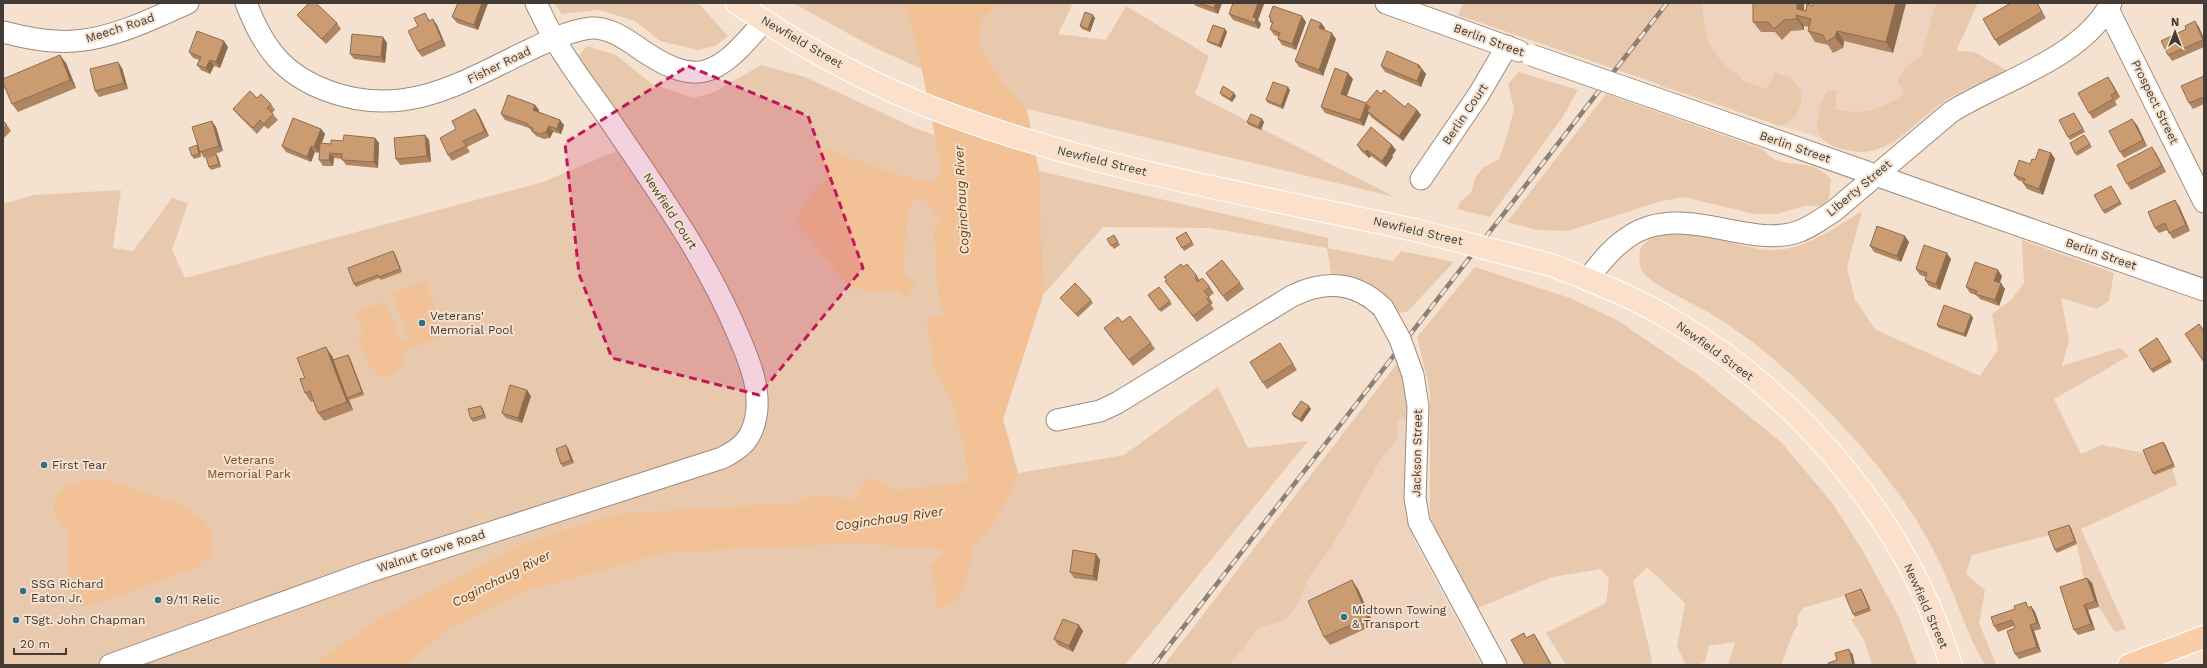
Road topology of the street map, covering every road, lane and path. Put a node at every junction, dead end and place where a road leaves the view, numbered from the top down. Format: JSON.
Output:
{"nodes":[{"id":1,"x":188,"y":3,"type":"edge"},
{"id":2,"x":246,"y":3,"type":"edge"},
{"id":3,"x":536,"y":3,"type":"edge"},
{"id":4,"x":737,"y":3,"type":"edge"},
{"id":5,"x":1386,"y":3,"type":"edge"},
{"id":6,"x":2109,"y":6,"type":"edge"},
{"id":7,"x":764,"y":22,"type":"junction"},
{"id":8,"x":3,"y":32,"type":"edge"},
{"id":9,"x":554,"y":38,"type":"junction"},
{"id":10,"x":1507,"y":46,"type":"junction"},
{"id":11,"x":1875,"y":175,"type":"junction"},
{"id":12,"x":1421,"y":179,"type":"dead end"},
{"id":13,"x":2204,"y":202,"type":"edge"},
{"id":14,"x":1588,"y":279,"type":"junction"},
{"id":15,"x":2204,"y":290,"type":"edge"},
{"id":16,"x":1057,"y":420,"type":"dead end"},
{"id":17,"x":750,"y":436,"type":"joint"},
{"id":18,"x":2204,"y":637,"type":"edge"},
{"id":19,"x":110,"y":665,"type":"edge"},
{"id":20,"x":1496,"y":665,"type":"edge"},
{"id":21,"x":1951,"y":665,"type":"edge"},
{"id":22,"x":2129,"y":665,"type":"edge"}],
"edges":[{"from":1,"to":8,"type":"street","name":"Meech Road"},
{"from":2,"to":9,"type":"street","name":"Fisher Road"},
{"from":3,"to":9,"type":"street","name":"Newfield Court"},
{"from":4,"to":7,"type":"main road","name":"Newfield Street"},
{"from":5,"to":10,"type":"street","name":"Berlin Street"},
{"from":6,"to":11,"type":"street","name":"Liberty Street"},
{"from":6,"to":13,"type":"street","name":"Prospect Street"},
{"from":7,"to":9,"type":"street","name":"Fisher Road"},
{"from":7,"to":14,"type":"main road","name":"Newfield Street","bridge":true},
{"from":9,"to":17,"type":"street","name":"Newfield Court"},
{"from":10,"to":11,"type":"street","name":"Berlin Street","bridge":true},
{"from":10,"to":12,"type":"street","name":"Berlin Court"},
{"from":11,"to":14,"type":"street","name":"Liberty Street"},
{"from":11,"to":15,"type":"street","name":"Berlin Street"},
{"from":14,"to":21,"type":"main road","name":"Newfield Street"},
{"from":16,"to":20,"type":"street","name":"Jackson Street","bridge":true},
{"from":17,"to":19,"type":"street","name":"Walnut Grove Road"},
{"from":18,"to":22,"type":"highway"}]}
